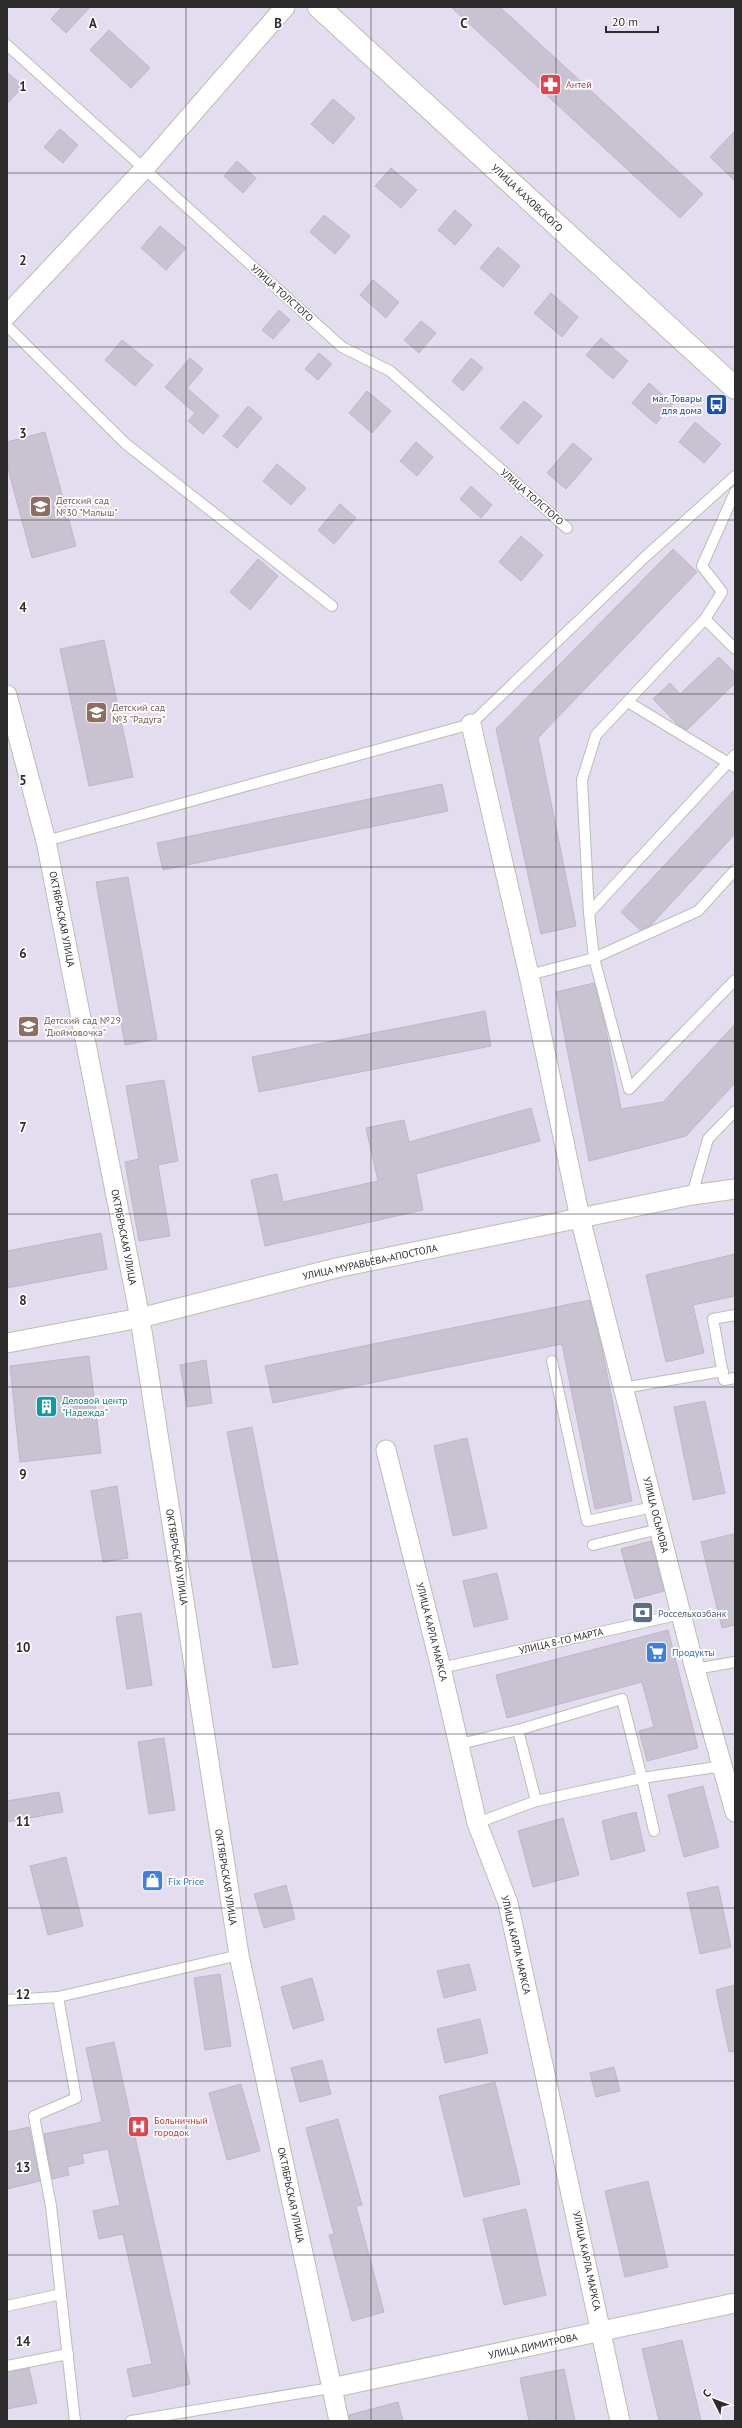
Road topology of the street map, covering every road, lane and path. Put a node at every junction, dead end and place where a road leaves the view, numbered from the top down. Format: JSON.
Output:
{"nodes":[{"id":1,"x":285,"y":7,"type":"edge"},
{"id":2,"x":319,"y":7,"type":"edge"},
{"id":3,"x":7,"y":45,"type":"edge"},
{"id":4,"x":144,"y":169,"type":"junction"},
{"id":5,"x":7,"y":315,"type":"edge"},
{"id":6,"x":7,"y":326,"type":"edge"},
{"id":7,"x":735,"y":388,"type":"edge"},
{"id":8,"x":735,"y":476,"type":"edge"},
{"id":9,"x":735,"y":492,"type":"edge"},
{"id":10,"x":567,"y":528,"type":"dead end"},
{"id":11,"x":332,"y":606,"type":"dead end"},
{"id":12,"x":705,"y":619,"type":"junction"},
{"id":13,"x":735,"y":649,"type":"edge"},
{"id":14,"x":7,"y":695,"type":"edge"},
{"id":15,"x":628,"y":702,"type":"junction"},
{"id":16,"x":471,"y":724,"type":"junction"},
{"id":17,"x":733,"y":761,"type":"edge"},
{"id":18,"x":46,"y":841,"type":"junction"},
{"id":19,"x":735,"y":870,"type":"edge"},
{"id":20,"x":589,"y":913,"type":"junction"},
{"id":21,"x":594,"y":958,"type":"junction"},
{"id":22,"x":529,"y":975,"type":"junction"},
{"id":23,"x":735,"y":980,"type":"edge"},
{"id":24,"x":735,"y":1111,"type":"edge"},
{"id":25,"x":735,"y":1189,"type":"edge"},
{"id":26,"x":692,"y":1194,"type":"junction"},
{"id":27,"x":580,"y":1218,"type":"junction"},
{"id":28,"x":735,"y":1315,"type":"edge"},
{"id":29,"x":140,"y":1318,"type":"junction"},
{"id":30,"x":7,"y":1343,"type":"edge"},
{"id":31,"x":552,"y":1361,"type":"dead end"},
{"id":32,"x":723,"y":1371,"type":"junction"},
{"id":33,"x":735,"y":1378,"type":"edge"},
{"id":34,"x":623,"y":1388,"type":"junction"},
{"id":35,"x":386,"y":1450,"type":"dead end"},
{"id":36,"x":653,"y":1506,"type":"junction"},
{"id":37,"x":659,"y":1529,"type":"junction"},
{"id":38,"x":593,"y":1545,"type":"dead end"},
{"id":39,"x":681,"y":1614,"type":"junction"},
{"id":40,"x":735,"y":1662,"type":"edge"},
{"id":41,"x":441,"y":1668,"type":"junction"},
{"id":42,"x":695,"y":1669,"type":"junction"},
{"id":43,"x":518,"y":1730,"type":"junction"},
{"id":44,"x":460,"y":1744,"type":"junction"},
{"id":45,"x":723,"y":1766,"type":"junction"},
{"id":46,"x":642,"y":1778,"type":"junction"},
{"id":47,"x":536,"y":1801,"type":"junction"},
{"id":48,"x":735,"y":1812,"type":"edge"},
{"id":49,"x":477,"y":1823,"type":"junction"},
{"id":50,"x":654,"y":1831,"type":"dead end"},
{"id":51,"x":239,"y":1955,"type":"junction"},
{"id":52,"x":58,"y":1998,"type":"junction"},
{"id":53,"x":7,"y":2000,"type":"edge"},
{"id":54,"x":61,"y":2294,"type":"junction"},
{"id":55,"x":735,"y":2303,"type":"edge"},
{"id":56,"x":7,"y":2306,"type":"edge"},
{"id":57,"x":602,"y":2332,"type":"junction"},
{"id":58,"x":68,"y":2354,"type":"junction"},
{"id":59,"x":7,"y":2366,"type":"edge"},
{"id":60,"x":331,"y":2388,"type":"junction"},
{"id":61,"x":75,"y":2421,"type":"edge"},
{"id":62,"x":131,"y":2421,"type":"edge"},
{"id":63,"x":338,"y":2421,"type":"edge"},
{"id":64,"x":620,"y":2421,"type":"edge"}],
"edges":[{"from":1,"to":4,"type":"street"},
{"from":2,"to":7,"type":"main road","name":"УЛИЦА КАХОВСКОГО"},
{"from":3,"to":4,"type":"lane","name":"УЛИЦА ТОЛСТОГО"},
{"from":4,"to":5,"type":"street"},
{"from":4,"to":10,"type":"lane","name":"УЛИЦА ТОЛСТОГО"},
{"from":6,"to":11,"type":"lane"},
{"from":8,"to":16,"type":"lane"},
{"from":9,"to":12,"type":"lane"},
{"from":12,"to":13,"type":"lane"},
{"from":12,"to":15,"type":"lane"},
{"from":14,"to":18,"type":"street","name":"ОКТЯБРЬСКАЯ УЛИЦА"},
{"from":15,"to":17,"type":"lane"},
{"from":15,"to":20,"type":"lane"},
{"from":16,"to":18,"type":"lane"},
{"from":16,"to":22,"type":"street","name":"УЛИЦА ОСЬМОВА"},
{"from":17,"to":20,"type":"lane"},
{"from":18,"to":29,"type":"street","name":"ОКТЯБРЬСКАЯ УЛИЦА"},
{"from":19,"to":21,"type":"lane"},
{"from":20,"to":21,"type":"lane"},
{"from":21,"to":22,"type":"lane"},
{"from":21,"to":23,"type":"lane"},
{"from":22,"to":27,"type":"street","name":"УЛИЦА ОСЬМОВА"},
{"from":24,"to":26,"type":"lane"},
{"from":25,"to":26,"type":"street","name":"УЛИЦА МУРАВЬЁВА-АПОСТОЛА"},
{"from":26,"to":27,"type":"street","name":"УЛИЦА МУРАВЬЁВА-АПОСТОЛА"},
{"from":27,"to":29,"type":"street","name":"УЛИЦА МУРАВЬЁВА-АПОСТОЛА"},
{"from":27,"to":34,"type":"street","name":"УЛИЦА ОСЬМОВА"},
{"from":28,"to":32,"type":"lane"},
{"from":29,"to":30,"type":"street","name":"УЛИЦА МУРАВЬЁВА-АПОСТОЛА"},
{"from":29,"to":51,"type":"street","name":"ОКТЯБРЬСКАЯ УЛИЦА"},
{"from":31,"to":36,"type":"lane"},
{"from":32,"to":33,"type":"lane"},
{"from":32,"to":34,"type":"lane"},
{"from":34,"to":36,"type":"street","name":"УЛИЦА ОСЬМОВА"},
{"from":35,"to":41,"type":"street","name":"УЛИЦА КАРЛА МАРКСА"},
{"from":36,"to":37,"type":"street","name":"УЛИЦА ОСЬМОВА"},
{"from":37,"to":38,"type":"lane"},
{"from":37,"to":39,"type":"street","name":"УЛИЦА ОСЬМОВА"},
{"from":39,"to":41,"type":"lane","name":"УЛИЦА 8-ГО МАРТА"},
{"from":39,"to":42,"type":"street","name":"УЛИЦА ОСЬМОВА"},
{"from":40,"to":42,"type":"lane"},
{"from":41,"to":44,"type":"street","name":"УЛИЦА КАРЛА МАРКСА"},
{"from":42,"to":45,"type":"street","name":"УЛИЦА ОСЬМОВА"},
{"from":43,"to":44,"type":"lane"},
{"from":43,"to":46,"type":"lane"},
{"from":43,"to":47,"type":"lane"},
{"from":44,"to":49,"type":"street","name":"УЛИЦА КАРЛА МАРКСА"},
{"from":45,"to":46,"type":"lane"},
{"from":45,"to":48,"type":"street","name":"УЛИЦА ОСЬМОВА"},
{"from":46,"to":47,"type":"lane"},
{"from":46,"to":50,"type":"lane"},
{"from":47,"to":49,"type":"lane"},
{"from":49,"to":57,"type":"street","name":"УЛИЦА КАРЛА МАРКСА"},
{"from":51,"to":52,"type":"lane"},
{"from":51,"to":60,"type":"street","name":"ОКТЯБРЬСКАЯ УЛИЦА"},
{"from":52,"to":53,"type":"lane"},
{"from":52,"to":54,"type":"lane"},
{"from":54,"to":56,"type":"lane"},
{"from":54,"to":58,"type":"lane"},
{"from":55,"to":57,"type":"street","name":"УЛИЦА ДИМИТРОВА"},
{"from":57,"to":60,"type":"street","name":"УЛИЦА ДИМИТРОВА"},
{"from":57,"to":64,"type":"street","name":"УЛИЦА КАРЛА МАРКСА"},
{"from":58,"to":59,"type":"lane"},
{"from":58,"to":61,"type":"lane"},
{"from":60,"to":62,"type":"lane"},
{"from":60,"to":63,"type":"street","name":"ОКТЯБРЬСКАЯ УЛИЦА"}]}
